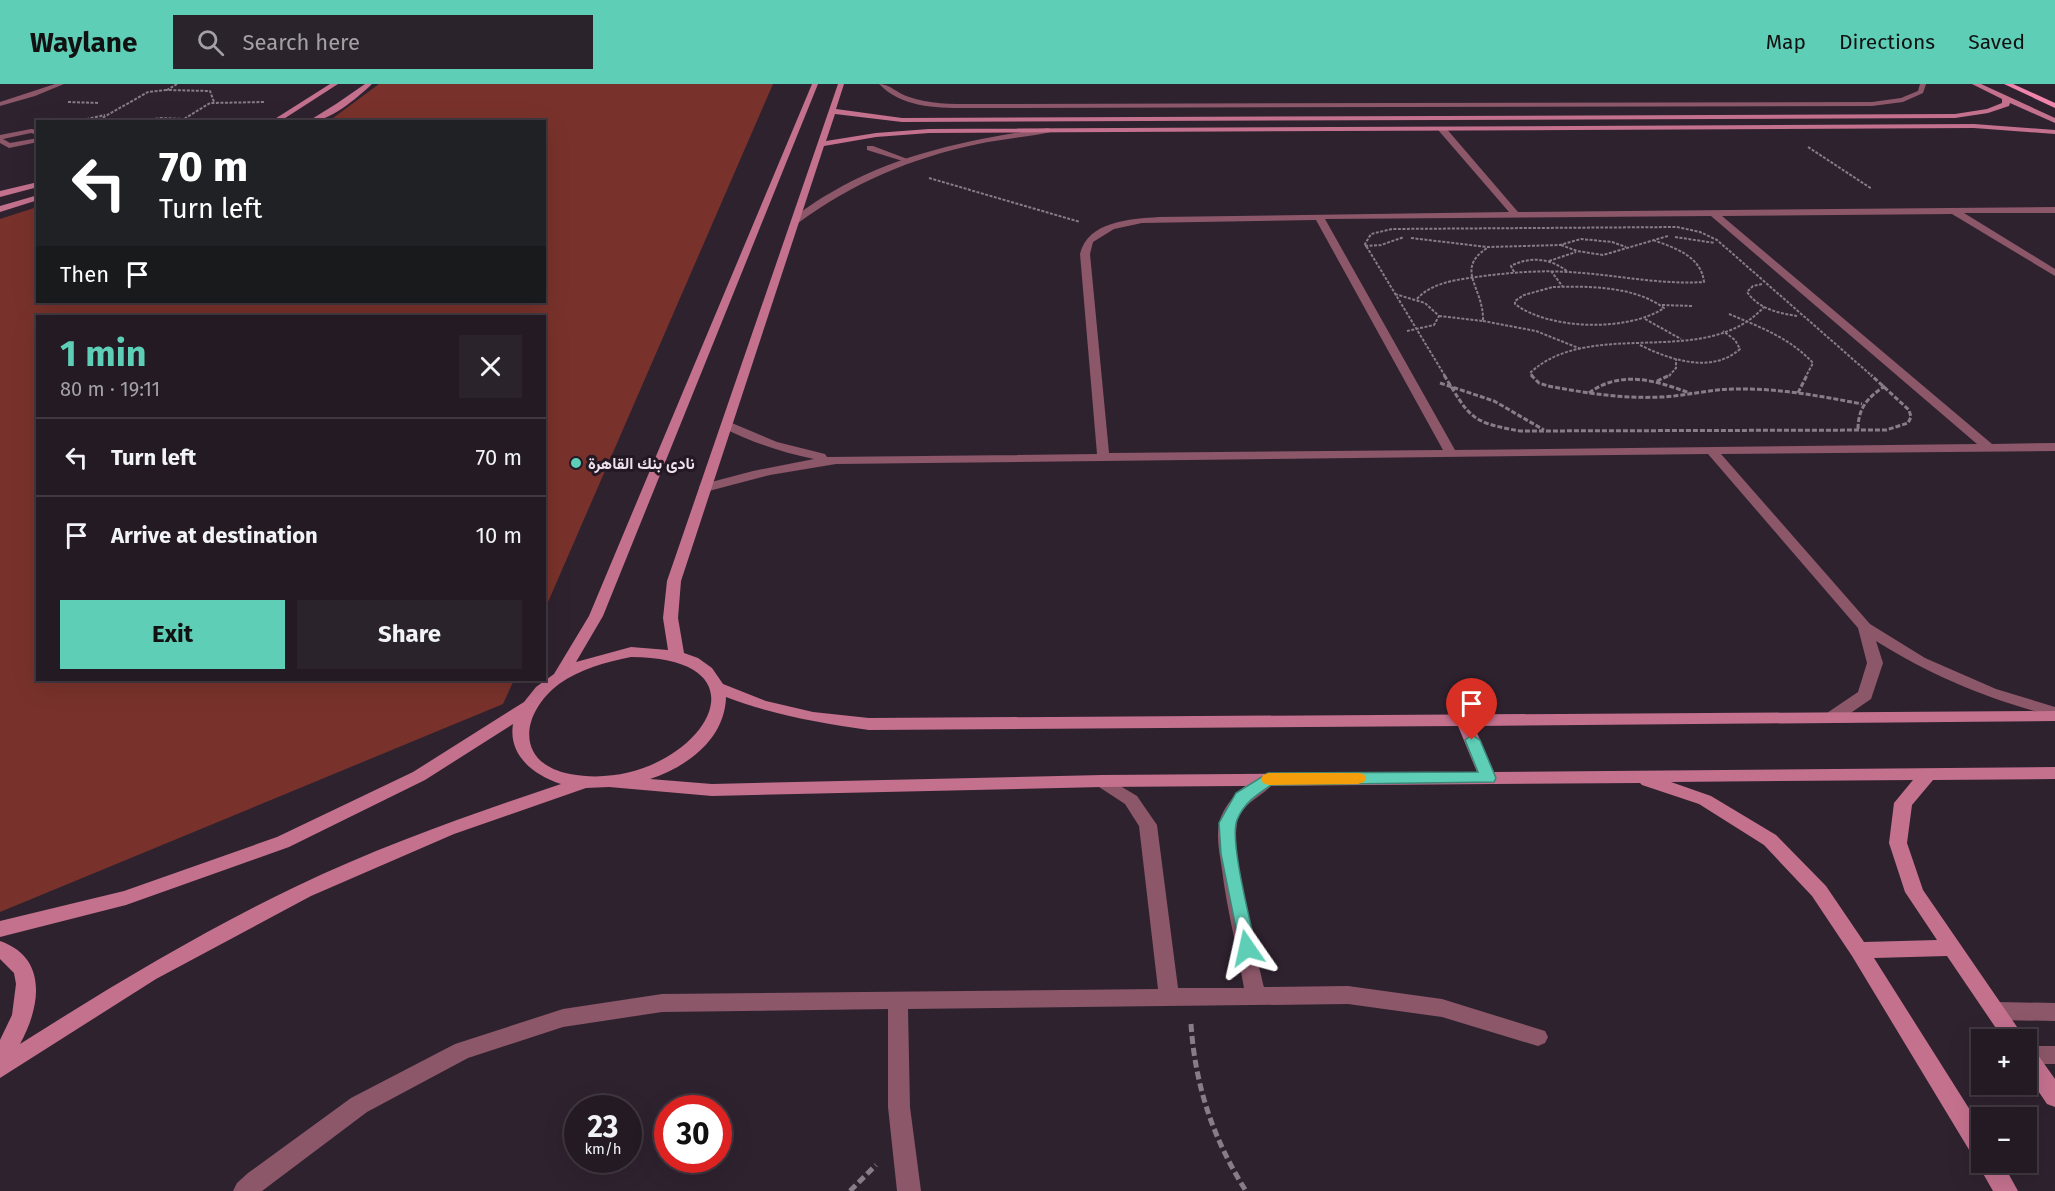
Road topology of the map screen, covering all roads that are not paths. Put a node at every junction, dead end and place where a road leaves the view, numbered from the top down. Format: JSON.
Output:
{"nodes":[{"id":1,"x":61,"y":84,"type":"edge"},
{"id":2,"x":335,"y":84,"type":"edge"},
{"id":3,"x":369,"y":84,"type":"edge"},
{"id":4,"x":815,"y":84,"type":"edge"},
{"id":5,"x":842,"y":84,"type":"edge"},
{"id":6,"x":882,"y":84,"type":"edge"},
{"id":7,"x":1923,"y":84,"type":"edge"},
{"id":8,"x":1976,"y":84,"type":"edge"},
{"id":9,"x":2007,"y":84,"type":"edge"},
{"id":10,"x":2006,"y":99,"type":"junction"},
{"id":11,"x":0,"y":104,"type":"edge"},
{"id":12,"x":2055,"y":106,"type":"edge"},
{"id":13,"x":832,"y":111,"type":"junction"},
{"id":14,"x":277,"y":120,"type":"edge"},
{"id":15,"x":314,"y":120,"type":"edge"},
{"id":16,"x":2055,"y":121,"type":"edge"},
{"id":17,"x":1442,"y":129,"type":"junction"},
{"id":18,"x":1049,"y":130,"type":"junction"},
{"id":19,"x":36,"y":132,"type":"edge"},
{"id":20,"x":2055,"y":132,"type":"edge"},
{"id":21,"x":0,"y":139,"type":"edge"},
{"id":22,"x":36,"y":140,"type":"edge"},
{"id":23,"x":821,"y":144,"type":"junction"},
{"id":24,"x":870,"y":148,"type":"dead end"},
{"id":25,"x":906,"y":160,"type":"junction"},
{"id":26,"x":36,"y":185,"type":"edge"},
{"id":27,"x":0,"y":194,"type":"edge"},
{"id":28,"x":36,"y":198,"type":"edge"},
{"id":29,"x":0,"y":209,"type":"edge"},
{"id":30,"x":2055,"y":210,"type":"edge"},
{"id":31,"x":1954,"y":211,"type":"junction"},
{"id":32,"x":1713,"y":213,"type":"junction"},
{"id":33,"x":1516,"y":215,"type":"junction"},
{"id":34,"x":1319,"y":217,"type":"junction"},
{"id":35,"x":795,"y":221,"type":"junction"},
{"id":36,"x":2055,"y":273,"type":"edge"},
{"id":37,"x":727,"y":425,"type":"junction"},
{"id":38,"x":2055,"y":447,"type":"edge"},
{"id":39,"x":1989,"y":448,"type":"junction"},
{"id":40,"x":1712,"y":451,"type":"junction"},
{"id":41,"x":1451,"y":454,"type":"junction"},
{"id":42,"x":1103,"y":457,"type":"junction"},
{"id":43,"x":836,"y":460,"type":"junction"},
{"id":44,"x":705,"y":488,"type":"junction"},
{"id":45,"x":1865,"y":627,"type":"junction"},
{"id":46,"x":677,"y":656,"type":"junction"},
{"id":47,"x":560,"y":676,"type":"junction"},
{"id":48,"x":718,"y":688,"type":"junction"},
{"id":49,"x":529,"y":706,"type":"junction"},
{"id":50,"x":2055,"y":714,"type":"edge"},
{"id":51,"x":1830,"y":719,"type":"junction"},
{"id":52,"x":1464,"y":722,"type":"junction"},
{"id":53,"x":2055,"y":773,"type":"edge"},
{"id":54,"x":1929,"y":774,"type":"junction"},
{"id":55,"x":1636,"y":777,"type":"junction"},
{"id":56,"x":1488,"y":778,"type":"junction"},
{"id":57,"x":1268,"y":779,"type":"junction"},
{"id":58,"x":1102,"y":781,"type":"junction"},
{"id":59,"x":584,"y":782,"type":"junction"},
{"id":60,"x":611,"y":782,"type":"junction"},
{"id":61,"x":0,"y":929,"type":"edge"},
{"id":62,"x":1953,"y":948,"type":"junction"},
{"id":63,"x":0,"y":949,"type":"edge"},
{"id":64,"x":1859,"y":950,"type":"junction"},
{"id":65,"x":1256,"y":995,"type":"junction"},
{"id":66,"x":1169,"y":997,"type":"junction"},
{"id":67,"x":898,"y":1002,"type":"junction"},
{"id":68,"x":1996,"y":1011,"type":"junction"},
{"id":69,"x":2055,"y":1012,"type":"edge"},
{"id":70,"x":2008,"y":1029,"type":"edge"},
{"id":71,"x":1538,"y":1037,"type":"dead end"},
{"id":72,"x":2037,"y":1055,"type":"edge"},
{"id":73,"x":2055,"y":1055,"type":"edge"},
{"id":74,"x":0,"y":1056,"type":"edge"},
{"id":75,"x":0,"y":1068,"type":"edge"},
{"id":76,"x":2037,"y":1070,"type":"edge"},
{"id":77,"x":2055,"y":1097,"type":"edge"},
{"id":78,"x":1971,"y":1132,"type":"edge"},
{"id":79,"x":1995,"y":1173,"type":"edge"},
{"id":80,"x":245,"y":1191,"type":"edge"},
{"id":81,"x":909,"y":1191,"type":"edge"},
{"id":82,"x":2006,"y":1191,"type":"edge"}],
"edges":[{"from":1,"to":11,"type":"street"},
{"from":2,"to":14,"type":"street"},
{"from":3,"to":15,"type":"street"},
{"from":4,"to":47,"type":"street"},
{"from":5,"to":13,"type":"street"},
{"from":6,"to":7,"type":"street"},
{"from":8,"to":10,"type":"street"},
{"from":9,"to":12,"type":"main road"},
{"from":10,"to":13,"type":"street"},
{"from":10,"to":16,"type":"street"},
{"from":13,"to":23,"type":"street"},
{"from":17,"to":18,"type":"street"},
{"from":17,"to":20,"type":"street"},
{"from":17,"to":33,"type":"street"},
{"from":18,"to":23,"type":"street"},
{"from":18,"to":25,"type":"street"},
{"from":19,"to":21,"type":"street"},
{"from":21,"to":22,"type":"street"},
{"from":23,"to":35,"type":"street"},
{"from":24,"to":25,"type":"street"},
{"from":25,"to":35,"type":"street"},
{"from":26,"to":27,"type":"street"},
{"from":28,"to":29,"type":"street"},
{"from":30,"to":31,"type":"street"},
{"from":31,"to":32,"type":"street"},
{"from":31,"to":36,"type":"street"},
{"from":32,"to":33,"type":"street"},
{"from":32,"to":39,"type":"street"},
{"from":33,"to":34,"type":"street"},
{"from":34,"to":41,"type":"street"},
{"from":34,"to":42,"type":"street"},
{"from":35,"to":37,"type":"street"},
{"from":37,"to":43,"type":"street"},
{"from":37,"to":44,"type":"street"},
{"from":38,"to":39,"type":"street"},
{"from":39,"to":40,"type":"street"},
{"from":40,"to":41,"type":"street"},
{"from":40,"to":45,"type":"street"},
{"from":41,"to":42,"type":"street"},
{"from":42,"to":43,"type":"street"},
{"from":43,"to":44,"type":"street"},
{"from":44,"to":46,"type":"street"},
{"from":45,"to":50,"type":"street"},
{"from":45,"to":51,"type":"street"},
{"from":46,"to":47,"type":"street"},
{"from":46,"to":48,"type":"street"},
{"from":47,"to":49,"type":"street"},
{"from":48,"to":52,"type":"street"},
{"from":48,"to":60,"type":"street"},
{"from":49,"to":59,"type":"street"},
{"from":49,"to":61,"type":"street"},
{"from":50,"to":51,"type":"street"},
{"from":51,"to":52,"type":"street"},
{"from":52,"to":56,"type":"street"},
{"from":53,"to":54,"type":"street"},
{"from":54,"to":55,"type":"street"},
{"from":54,"to":62,"type":"street"},
{"from":55,"to":56,"type":"street"},
{"from":55,"to":64,"type":"street"},
{"from":56,"to":57,"type":"street"},
{"from":57,"to":58,"type":"street"},
{"from":57,"to":65,"type":"street"},
{"from":58,"to":60,"type":"street"},
{"from":58,"to":66,"type":"street"},
{"from":59,"to":60,"type":"street"},
{"from":59,"to":75,"type":"street"},
{"from":62,"to":64,"type":"street"},
{"from":62,"to":68,"type":"street"},
{"from":63,"to":74,"type":"street"},
{"from":64,"to":78,"type":"street"},
{"from":65,"to":66,"type":"street"},
{"from":65,"to":71,"type":"street"},
{"from":66,"to":67,"type":"street"},
{"from":67,"to":80,"type":"street"},
{"from":67,"to":81,"type":"street"},
{"from":68,"to":69,"type":"street"},
{"from":68,"to":70,"type":"street"},
{"from":72,"to":73,"type":"street"},
{"from":76,"to":77,"type":"street"},
{"from":79,"to":82,"type":"street"}]}
